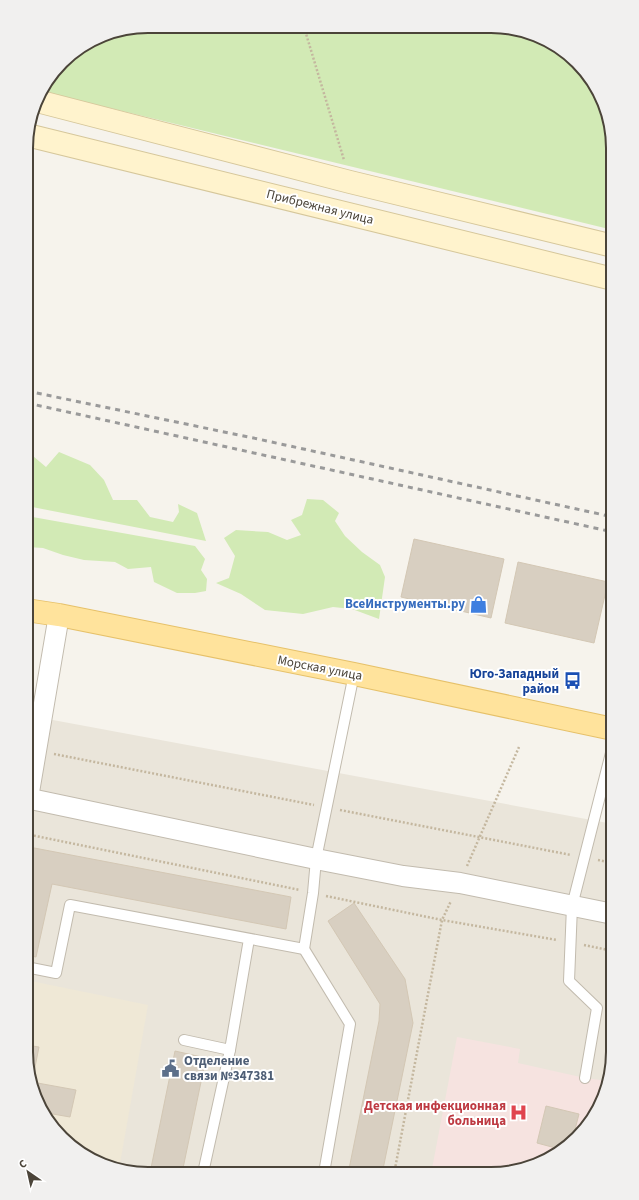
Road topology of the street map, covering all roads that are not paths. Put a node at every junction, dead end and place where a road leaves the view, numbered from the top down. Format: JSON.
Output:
{"nodes":[{"id":1,"x":43,"y":103,"type":"edge"},
{"id":2,"x":34,"y":138,"type":"edge"},
{"id":3,"x":606,"y":244,"type":"edge"},
{"id":4,"x":606,"y":277,"type":"edge"},
{"id":5,"x":33,"y":611,"type":"edge"},
{"id":6,"x":59,"y":615,"type":"junction"},
{"id":7,"x":354,"y":674,"type":"junction"},
{"id":8,"x":606,"y":728,"type":"edge"},
{"id":9,"x":33,"y":765,"type":"edge"},
{"id":10,"x":606,"y":772,"type":"edge"},
{"id":11,"x":33,"y":801,"type":"edge"},
{"id":12,"x":316,"y":859,"type":"junction"},
{"id":13,"x":572,"y":906,"type":"junction"},
{"id":14,"x":606,"y":913,"type":"edge"},
{"id":15,"x":250,"y":939,"type":"junction"},
{"id":16,"x":304,"y":949,"type":"junction"},
{"id":17,"x":33,"y":968,"type":"edge"},
{"id":18,"x":184,"y":1040,"type":"dead end"},
{"id":19,"x":230,"y":1050,"type":"junction"},
{"id":20,"x":585,"y":1078,"type":"dead end"},
{"id":21,"x":204,"y":1167,"type":"edge"},
{"id":22,"x":325,"y":1167,"type":"edge"}],
"edges":[{"from":1,"to":3,"type":"main road"},
{"from":2,"to":4,"type":"main road","name":"Прибрежная улица"},
{"from":5,"to":6,"type":"main road","name":"Морская улица"},
{"from":6,"to":7,"type":"main road","name":"Морская улица"},
{"from":6,"to":9,"type":"street"},
{"from":7,"to":8,"type":"main road","name":"Морская улица"},
{"from":7,"to":12,"type":"lane"},
{"from":10,"to":13,"type":"lane"},
{"from":11,"to":12,"type":"street"},
{"from":12,"to":13,"type":"street"},
{"from":12,"to":16,"type":"lane"},
{"from":13,"to":14,"type":"street"},
{"from":13,"to":20,"type":"lane"},
{"from":15,"to":16,"type":"lane"},
{"from":15,"to":17,"type":"lane"},
{"from":15,"to":19,"type":"lane"},
{"from":16,"to":22,"type":"lane"},
{"from":18,"to":19,"type":"lane"},
{"from":19,"to":21,"type":"lane"}]}
